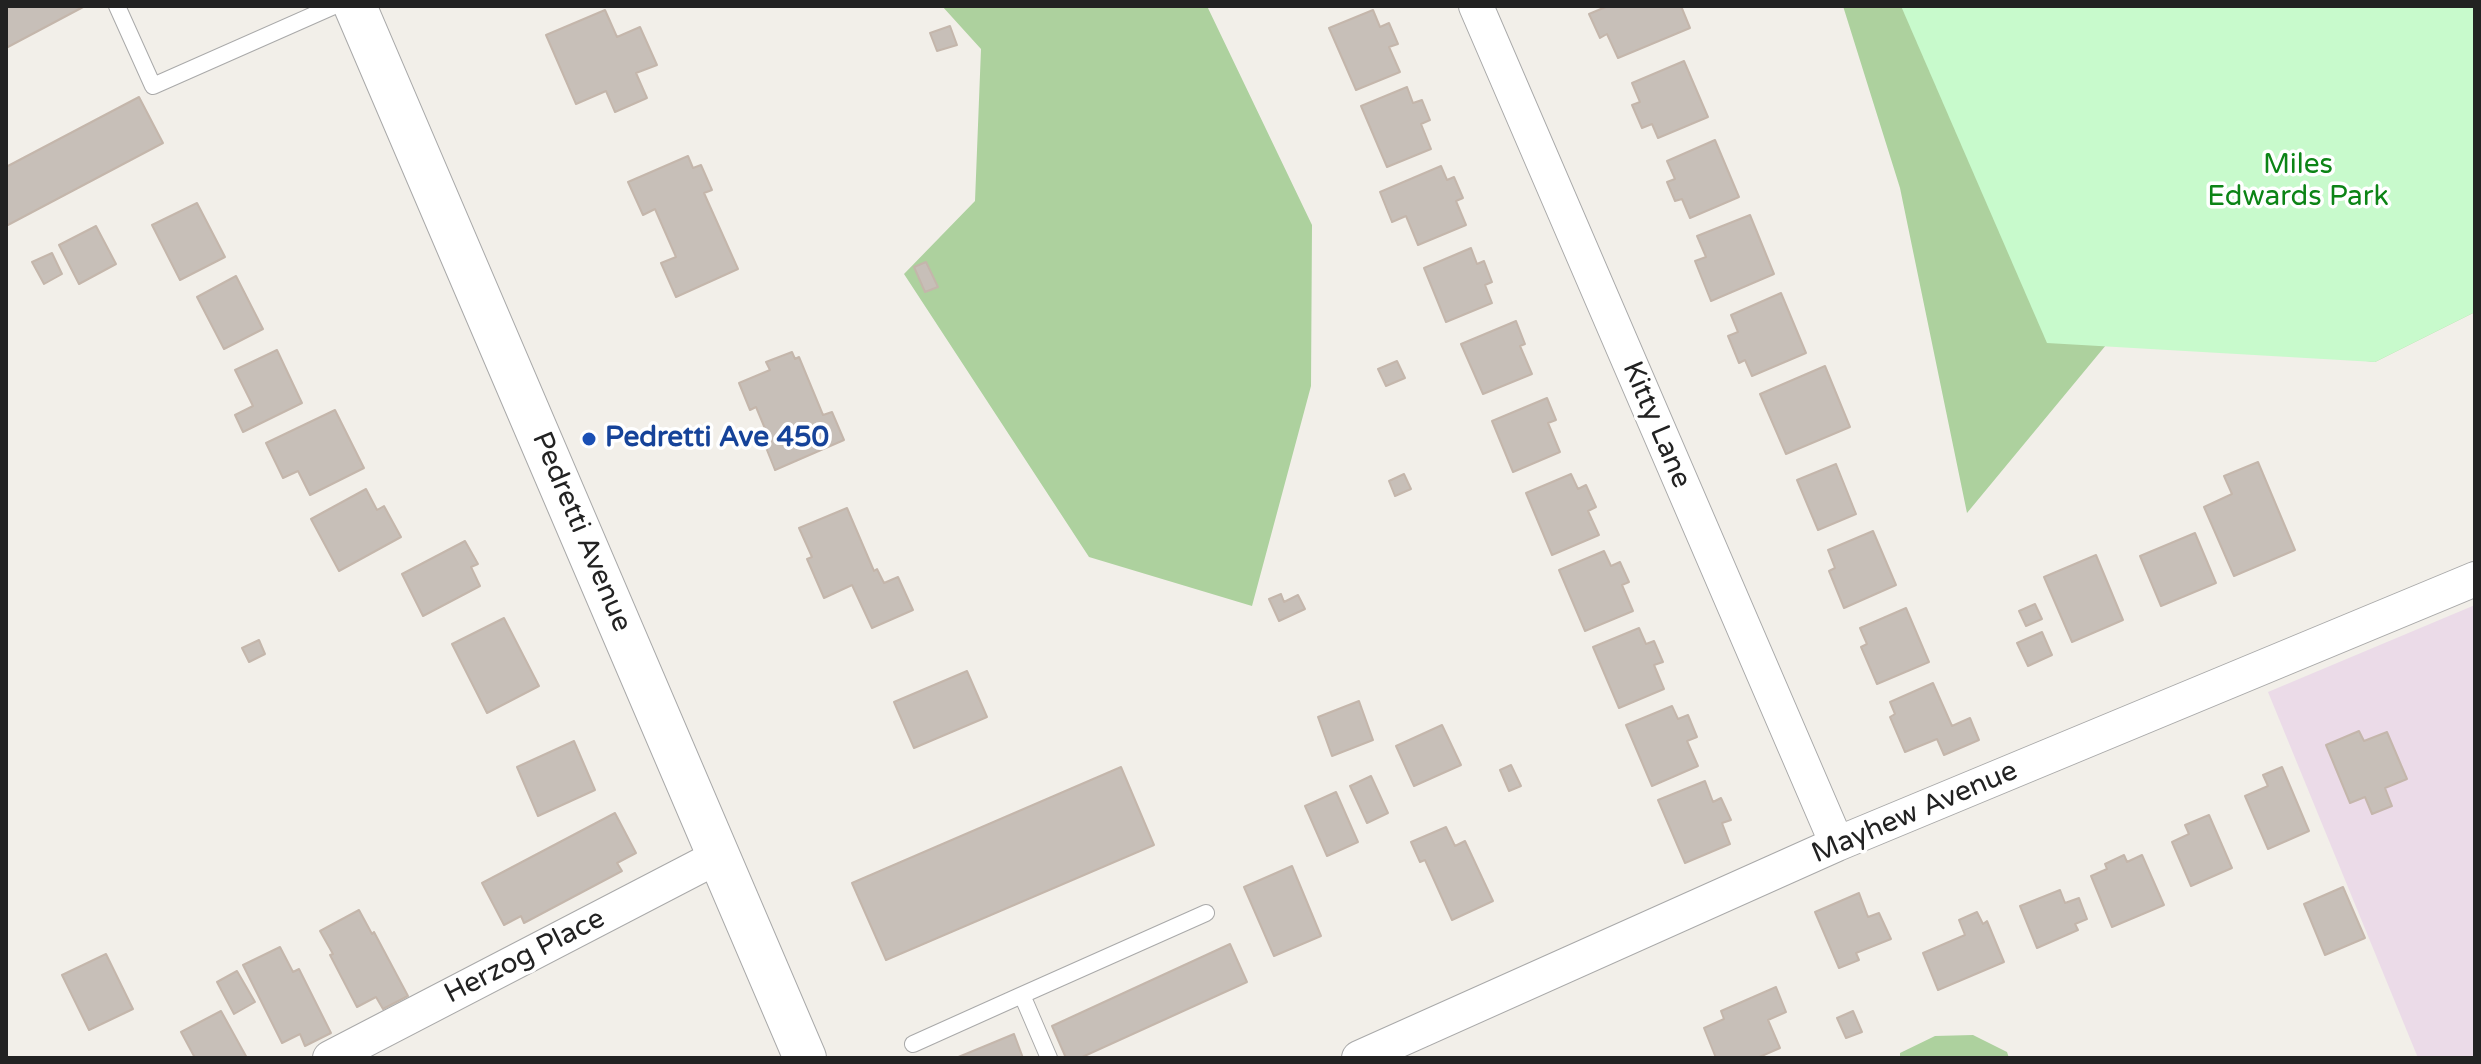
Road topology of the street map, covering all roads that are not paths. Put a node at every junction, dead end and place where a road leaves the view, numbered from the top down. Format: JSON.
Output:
{"nodes":[{"id":1,"x":117,"y":6,"type":"edge"},
{"id":2,"x":334,"y":6,"type":"edge"},
{"id":3,"x":355,"y":6,"type":"edge"},
{"id":4,"x":1476,"y":6,"type":"edge"},
{"id":5,"x":2475,"y":579,"type":"edge"},
{"id":6,"x":1837,"y":844,"type":"junction"},
{"id":7,"x":719,"y":856,"type":"junction"},
{"id":8,"x":1206,"y":913,"type":"dead end"},
{"id":9,"x":1022,"y":995,"type":"junction"},
{"id":10,"x":913,"y":1044,"type":"dead end"},
{"id":11,"x":330,"y":1058,"type":"edge"},
{"id":12,"x":805,"y":1058,"type":"edge"},
{"id":13,"x":1049,"y":1058,"type":"edge"},
{"id":14,"x":1359,"y":1058,"type":"edge"}],
"edges":[{"from":1,"to":2,"type":"lane"},
{"from":3,"to":7,"type":"street","name":"Pedretti Avenue"},
{"from":4,"to":6,"type":"street","name":"Kitty Lane"},
{"from":5,"to":6,"type":"street","name":"Mayhew Avenue"},
{"from":6,"to":14,"type":"street","name":"Mayhew Avenue"},
{"from":7,"to":11,"type":"street","name":"Herzog Place"},
{"from":7,"to":12,"type":"street","name":"Pedretti Avenue"},
{"from":8,"to":9,"type":"lane"},
{"from":9,"to":10,"type":"lane"},
{"from":9,"to":13,"type":"lane"}]}
